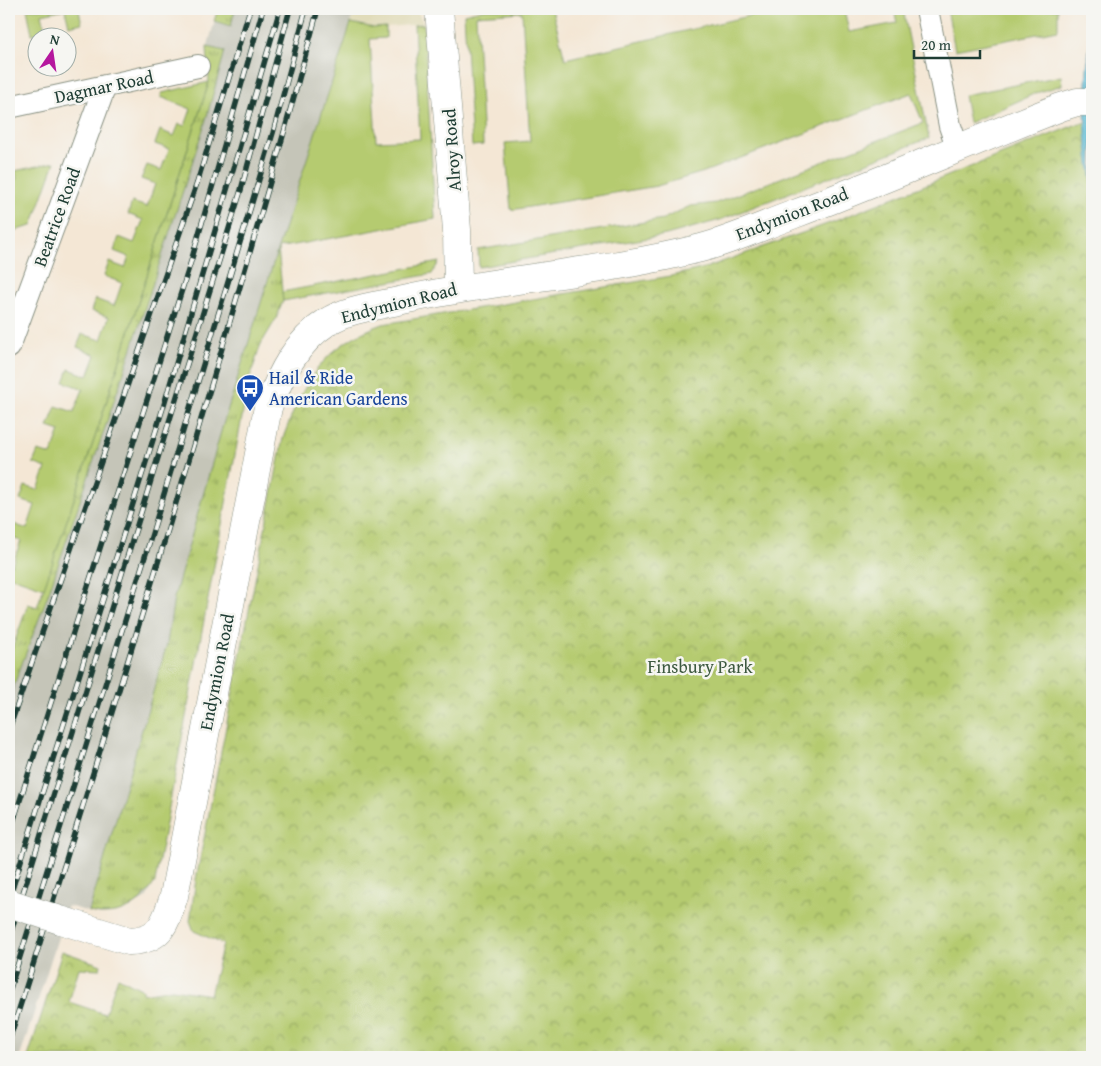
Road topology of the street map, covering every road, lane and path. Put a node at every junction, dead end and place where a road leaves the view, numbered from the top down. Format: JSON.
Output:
{"nodes":[{"id":1,"x":927,"y":9,"type":"edge"},
{"id":2,"x":441,"y":10,"type":"edge"},
{"id":3,"x":198,"y":66,"type":"dead end"},
{"id":4,"x":105,"y":86,"type":"junction"},
{"id":5,"x":1087,"y":102,"type":"edge"},
{"id":6,"x":9,"y":107,"type":"edge"},
{"id":7,"x":958,"y":149,"type":"junction"},
{"id":8,"x":458,"y":288,"type":"junction"},
{"id":9,"x":9,"y":348,"type":"edge"},
{"id":10,"x":9,"y":903,"type":"edge"}],
"edges":[{"from":1,"to":7,"type":"street"},
{"from":2,"to":8,"type":"main road","name":"Alroy Road"},
{"from":3,"to":4,"type":"street","name":"Dagmar Road"},
{"from":4,"to":6,"type":"street","name":"Dagmar Road"},
{"from":4,"to":9,"type":"street","name":"Beatrice Road"},
{"from":5,"to":7,"type":"main road","name":"Endymion Road"},
{"from":7,"to":8,"type":"main road","name":"Endymion Road"},
{"from":8,"to":10,"type":"main road","name":"Endymion Road","bridge":true}]}
